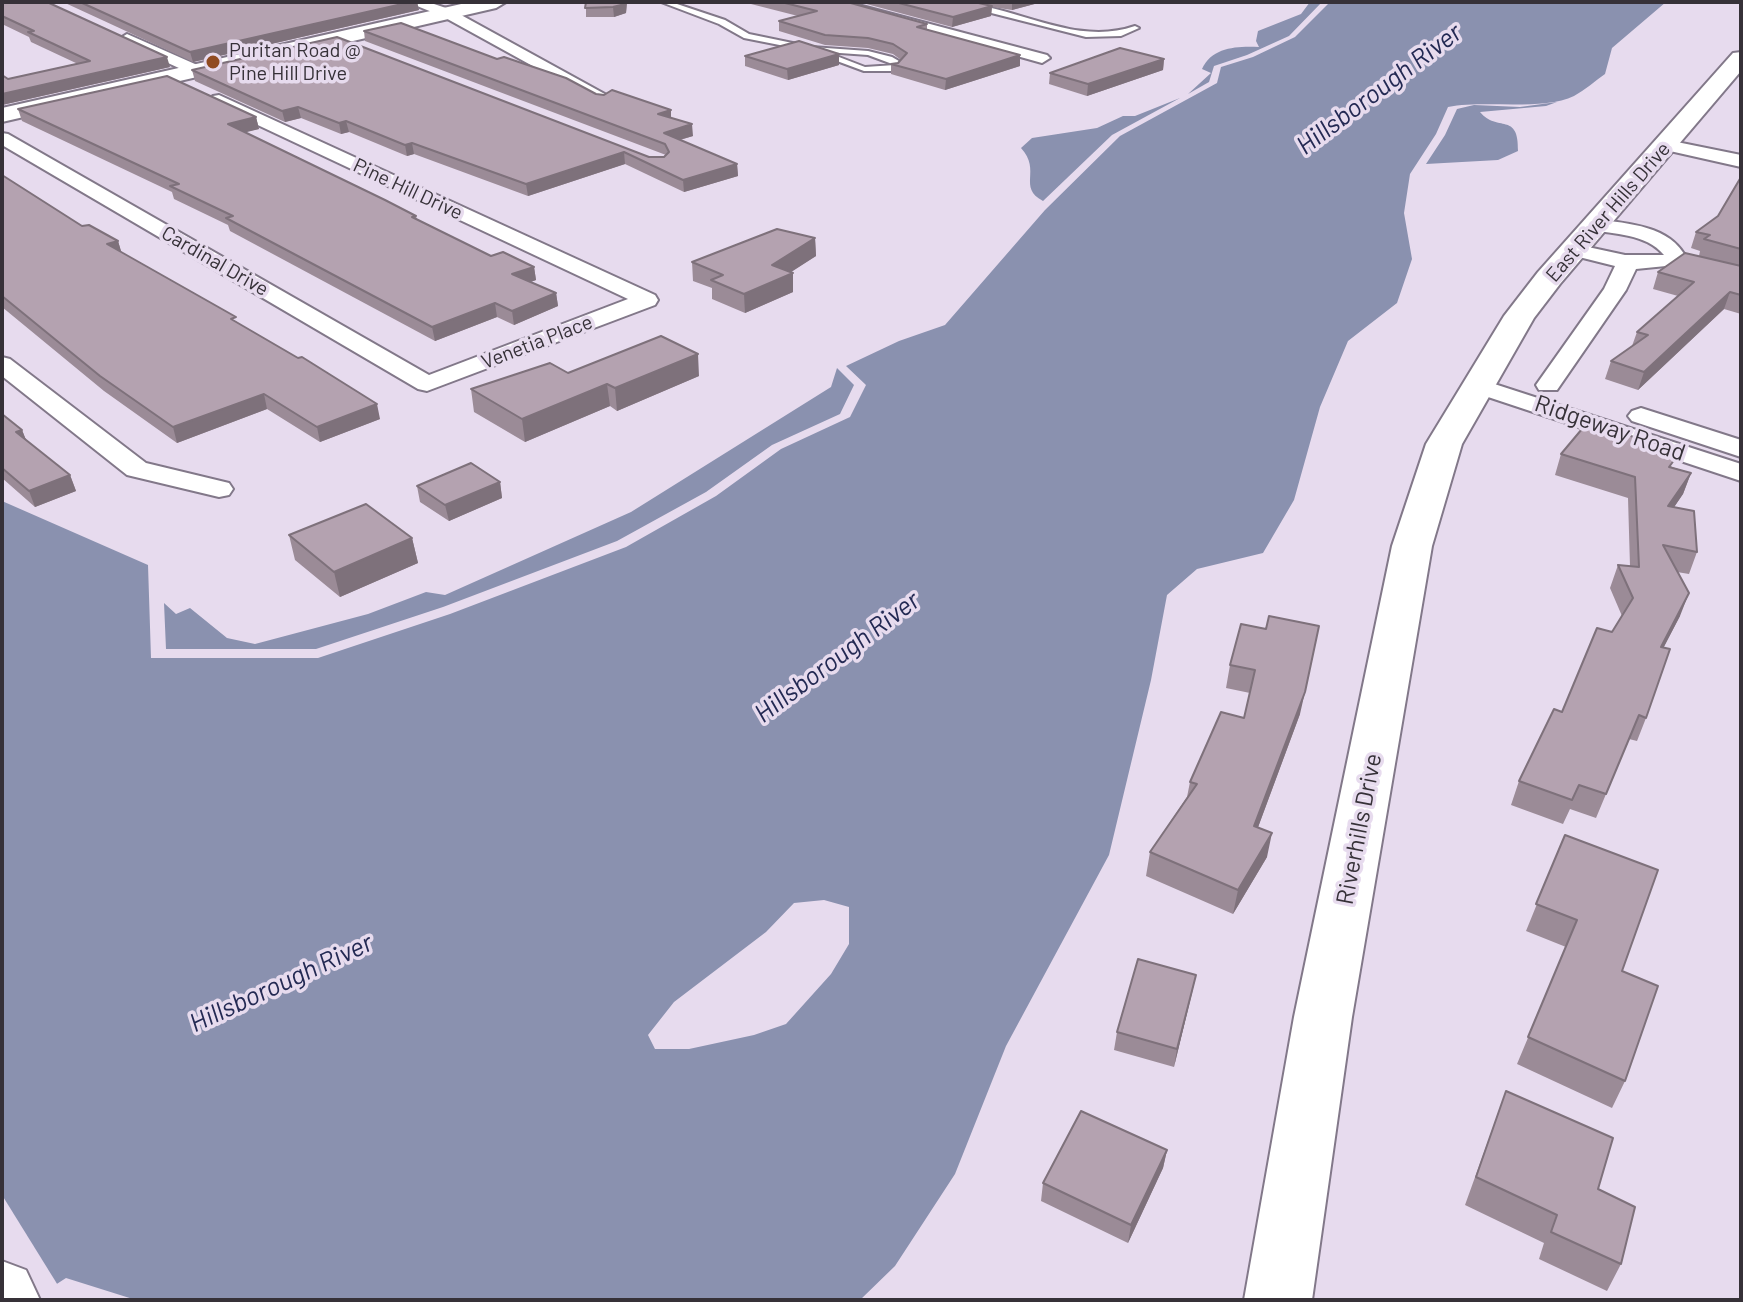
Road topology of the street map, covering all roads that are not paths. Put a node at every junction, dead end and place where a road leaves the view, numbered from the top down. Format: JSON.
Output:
{"nodes":[{"id":1,"x":414,"y":2,"type":"edge"},
{"id":2,"x":496,"y":2,"type":"edge"},
{"id":3,"x":664,"y":2,"type":"edge"},
{"id":4,"x":831,"y":2,"type":"edge"},
{"id":5,"x":951,"y":2,"type":"edge"},
{"id":6,"x":447,"y":13,"type":"junction"},
{"id":7,"x":1135,"y":28,"type":"dead end"},
{"id":8,"x":114,"y":33,"type":"edge"},
{"id":9,"x":338,"y":39,"type":"junction"},
{"id":10,"x":812,"y":49,"type":"junction"},
{"id":11,"x":367,"y":50,"type":"edge"},
{"id":12,"x":1042,"y":58,"type":"dead end"},
{"id":13,"x":1741,"y":58,"type":"edge"},
{"id":14,"x":198,"y":71,"type":"junction"},
{"id":15,"x":169,"y":77,"type":"junction"},
{"id":16,"x":604,"y":98,"type":"edge"},
{"id":17,"x":2,"y":115,"type":"edge"},
{"id":18,"x":2,"y":138,"type":"edge"},
{"id":19,"x":1667,"y":145,"type":"junction"},
{"id":20,"x":1735,"y":151,"type":"edge"},
{"id":21,"x":1596,"y":225,"type":"junction"},
{"id":22,"x":1574,"y":250,"type":"junction"},
{"id":23,"x":1676,"y":259,"type":"junction"},
{"id":24,"x":1628,"y":262,"type":"junction"},
{"id":25,"x":1702,"y":266,"type":"edge"},
{"id":26,"x":647,"y":300,"type":"joint"},
{"id":27,"x":2,"y":364,"type":"edge"},
{"id":28,"x":1485,"y":375,"type":"junction"},
{"id":29,"x":427,"y":384,"type":"joint"},
{"id":30,"x":1548,"y":385,"type":"junction"},
{"id":31,"x":1741,"y":449,"type":"edge"},
{"id":32,"x":1741,"y":473,"type":"edge"},
{"id":33,"x":219,"y":489,"type":"dead end"},
{"id":34,"x":2,"y":1293,"type":"edge"},
{"id":35,"x":6,"y":1300,"type":"edge"},
{"id":36,"x":1278,"y":1300,"type":"edge"}],
"edges":[{"from":1,"to":6,"type":"street"},
{"from":2,"to":6,"type":"street"},
{"from":3,"to":10,"type":"lane"},
{"from":4,"to":12,"type":"street"},
{"from":5,"to":7,"type":"lane"},
{"from":6,"to":9,"type":"street"},
{"from":6,"to":16,"type":"street"},
{"from":8,"to":14,"type":"street"},
{"from":9,"to":11,"type":"street"},
{"from":9,"to":14,"type":"street"},
{"from":10,"to":10,"type":"lane"},
{"from":13,"to":19,"type":"street","name":"East River Hills Drive"},
{"from":14,"to":15,"type":"street"},
{"from":15,"to":17,"type":"street"},
{"from":15,"to":26,"type":"street","name":"Pine Hill Drive"},
{"from":18,"to":29,"type":"street","name":"Cardinal Drive"},
{"from":19,"to":20,"type":"street"},
{"from":19,"to":21,"type":"street","name":"East River Hills Drive"},
{"from":21,"to":22,"type":"street","name":"East River Hills Drive"},
{"from":21,"to":23,"type":"street"},
{"from":22,"to":24,"type":"street"},
{"from":22,"to":28,"type":"street","name":"East River Hills Drive"},
{"from":23,"to":24,"type":"street"},
{"from":23,"to":25,"type":"street"},
{"from":24,"to":30,"type":"street"},
{"from":26,"to":29,"type":"street","name":"Venetia Place"},
{"from":27,"to":33,"type":"street"},
{"from":28,"to":30,"type":"street"},
{"from":28,"to":32,"type":"street","name":"Ridgeway Road"},
{"from":28,"to":36,"type":"street","name":"Riverhills Drive"},
{"from":30,"to":31,"type":"street"},
{"from":34,"to":35,"type":"street"}]}
